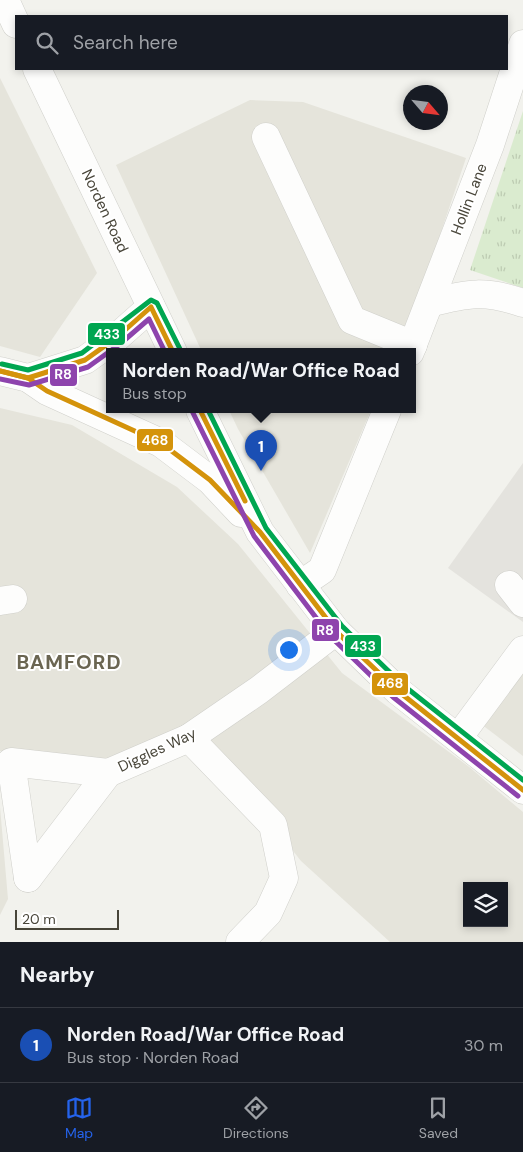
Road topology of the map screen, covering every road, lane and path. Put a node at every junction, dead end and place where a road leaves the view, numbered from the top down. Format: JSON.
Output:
{"nodes":[{"id":1,"x":5,"y":0,"type":"edge"},
{"id":2,"x":15,"y":22,"type":"edge"},
{"id":3,"x":523,"y":44,"type":"edge"},
{"id":4,"x":37,"y":70,"type":"edge"},
{"id":5,"x":266,"y":138,"type":"dead end"},
{"id":6,"x":430,"y":303,"type":"junction"},
{"id":7,"x":523,"y":303,"type":"edge"},
{"id":8,"x":151,"y":307,"type":"junction"},
{"id":9,"x":171,"y":348,"type":"edge"},
{"id":10,"x":410,"y":348,"type":"edge"},
{"id":11,"x":412,"y":348,"type":"edge"},
{"id":12,"x":0,"y":371,"type":"edge"},
{"id":13,"x":28,"y":378,"type":"junction"},
{"id":14,"x":201,"y":413,"type":"edge"},
{"id":15,"x":386,"y":413,"type":"edge"},
{"id":16,"x":260,"y":532,"type":"junction"},
{"id":17,"x":300,"y":584,"type":"junction"},
{"id":18,"x":336,"y":631,"type":"junction"},
{"id":19,"x":523,"y":650,"type":"edge"},
{"id":20,"x":189,"y":738,"type":"junction"},
{"id":21,"x":458,"y":738,"type":"junction"},
{"id":22,"x":6,"y":756,"type":"edge"},
{"id":23,"x":108,"y":774,"type":"junction"},
{"id":24,"x":523,"y":790,"type":"edge"},
{"id":25,"x":240,"y":942,"type":"edge"}],
"edges":[{"from":1,"to":2,"type":"street"},
{"from":3,"to":6,"type":"street","name":"Hollin Lane"},
{"from":4,"to":8,"type":"street","name":"Norden Road"},
{"from":5,"to":10,"type":"street"},
{"from":6,"to":7,"type":"street"},
{"from":6,"to":11,"type":"street","name":"Hollin Lane"},
{"from":8,"to":9,"type":"street","name":"Norden Road"},
{"from":8,"to":13,"type":"street"},
{"from":12,"to":13,"type":"street"},
{"from":13,"to":16,"type":"street"},
{"from":14,"to":16,"type":"street"},
{"from":15,"to":17,"type":"street"},
{"from":16,"to":17,"type":"street"},
{"from":17,"to":18,"type":"street"},
{"from":18,"to":20,"type":"street","name":"Diggles Way"},
{"from":18,"to":21,"type":"street"},
{"from":19,"to":21,"type":"street"},
{"from":20,"to":23,"type":"street","name":"Diggles Way"},
{"from":20,"to":25,"type":"street"},
{"from":21,"to":24,"type":"street"},
{"from":22,"to":23,"type":"street"},
{"from":22,"to":23,"type":"street","name":"Diggles Way"}]}
